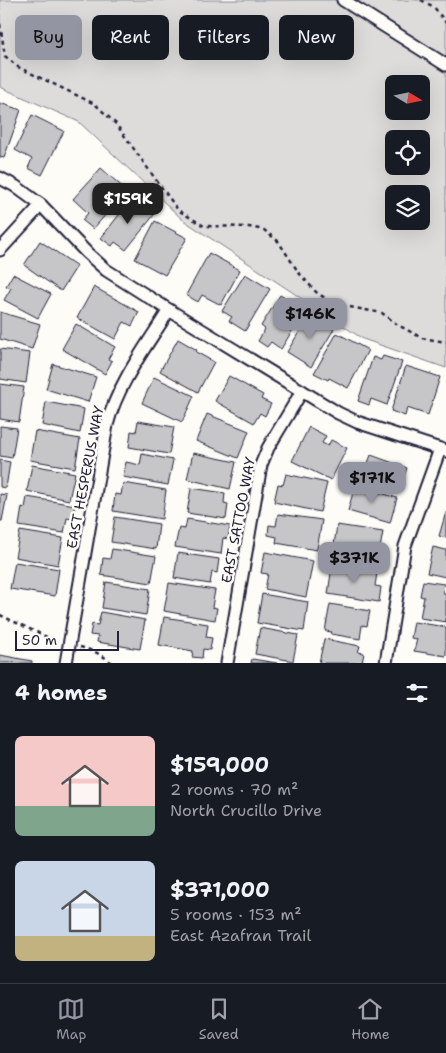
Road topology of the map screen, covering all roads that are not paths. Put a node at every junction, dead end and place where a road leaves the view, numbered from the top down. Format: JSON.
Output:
{"nodes":[{"id":1,"x":343,"y":0,"type":"edge"},
{"id":2,"x":446,"y":65,"type":"edge"},
{"id":3,"x":0,"y":178,"type":"edge"},
{"id":4,"x":41,"y":205,"type":"junction"},
{"id":5,"x":0,"y":250,"type":"edge"},
{"id":6,"x":169,"y":310,"type":"junction"},
{"id":7,"x":302,"y":391,"type":"junction"},
{"id":8,"x":443,"y":450,"type":"edge"},
{"id":9,"x":66,"y":663,"type":"edge"},
{"id":10,"x":227,"y":663,"type":"edge"},
{"id":11,"x":386,"y":663,"type":"edge"}],
"edges":[{"from":1,"to":2,"type":"street"},
{"from":3,"to":4,"type":"street"},
{"from":4,"to":5,"type":"street"},
{"from":4,"to":6,"type":"street"},
{"from":6,"to":7,"type":"street"},
{"from":6,"to":9,"type":"street","name":"EAST HESPERUS WAY"},
{"from":7,"to":8,"type":"street"},
{"from":7,"to":10,"type":"street","name":"EAST SATTOO WAY"},
{"from":8,"to":11,"type":"street"}]}
